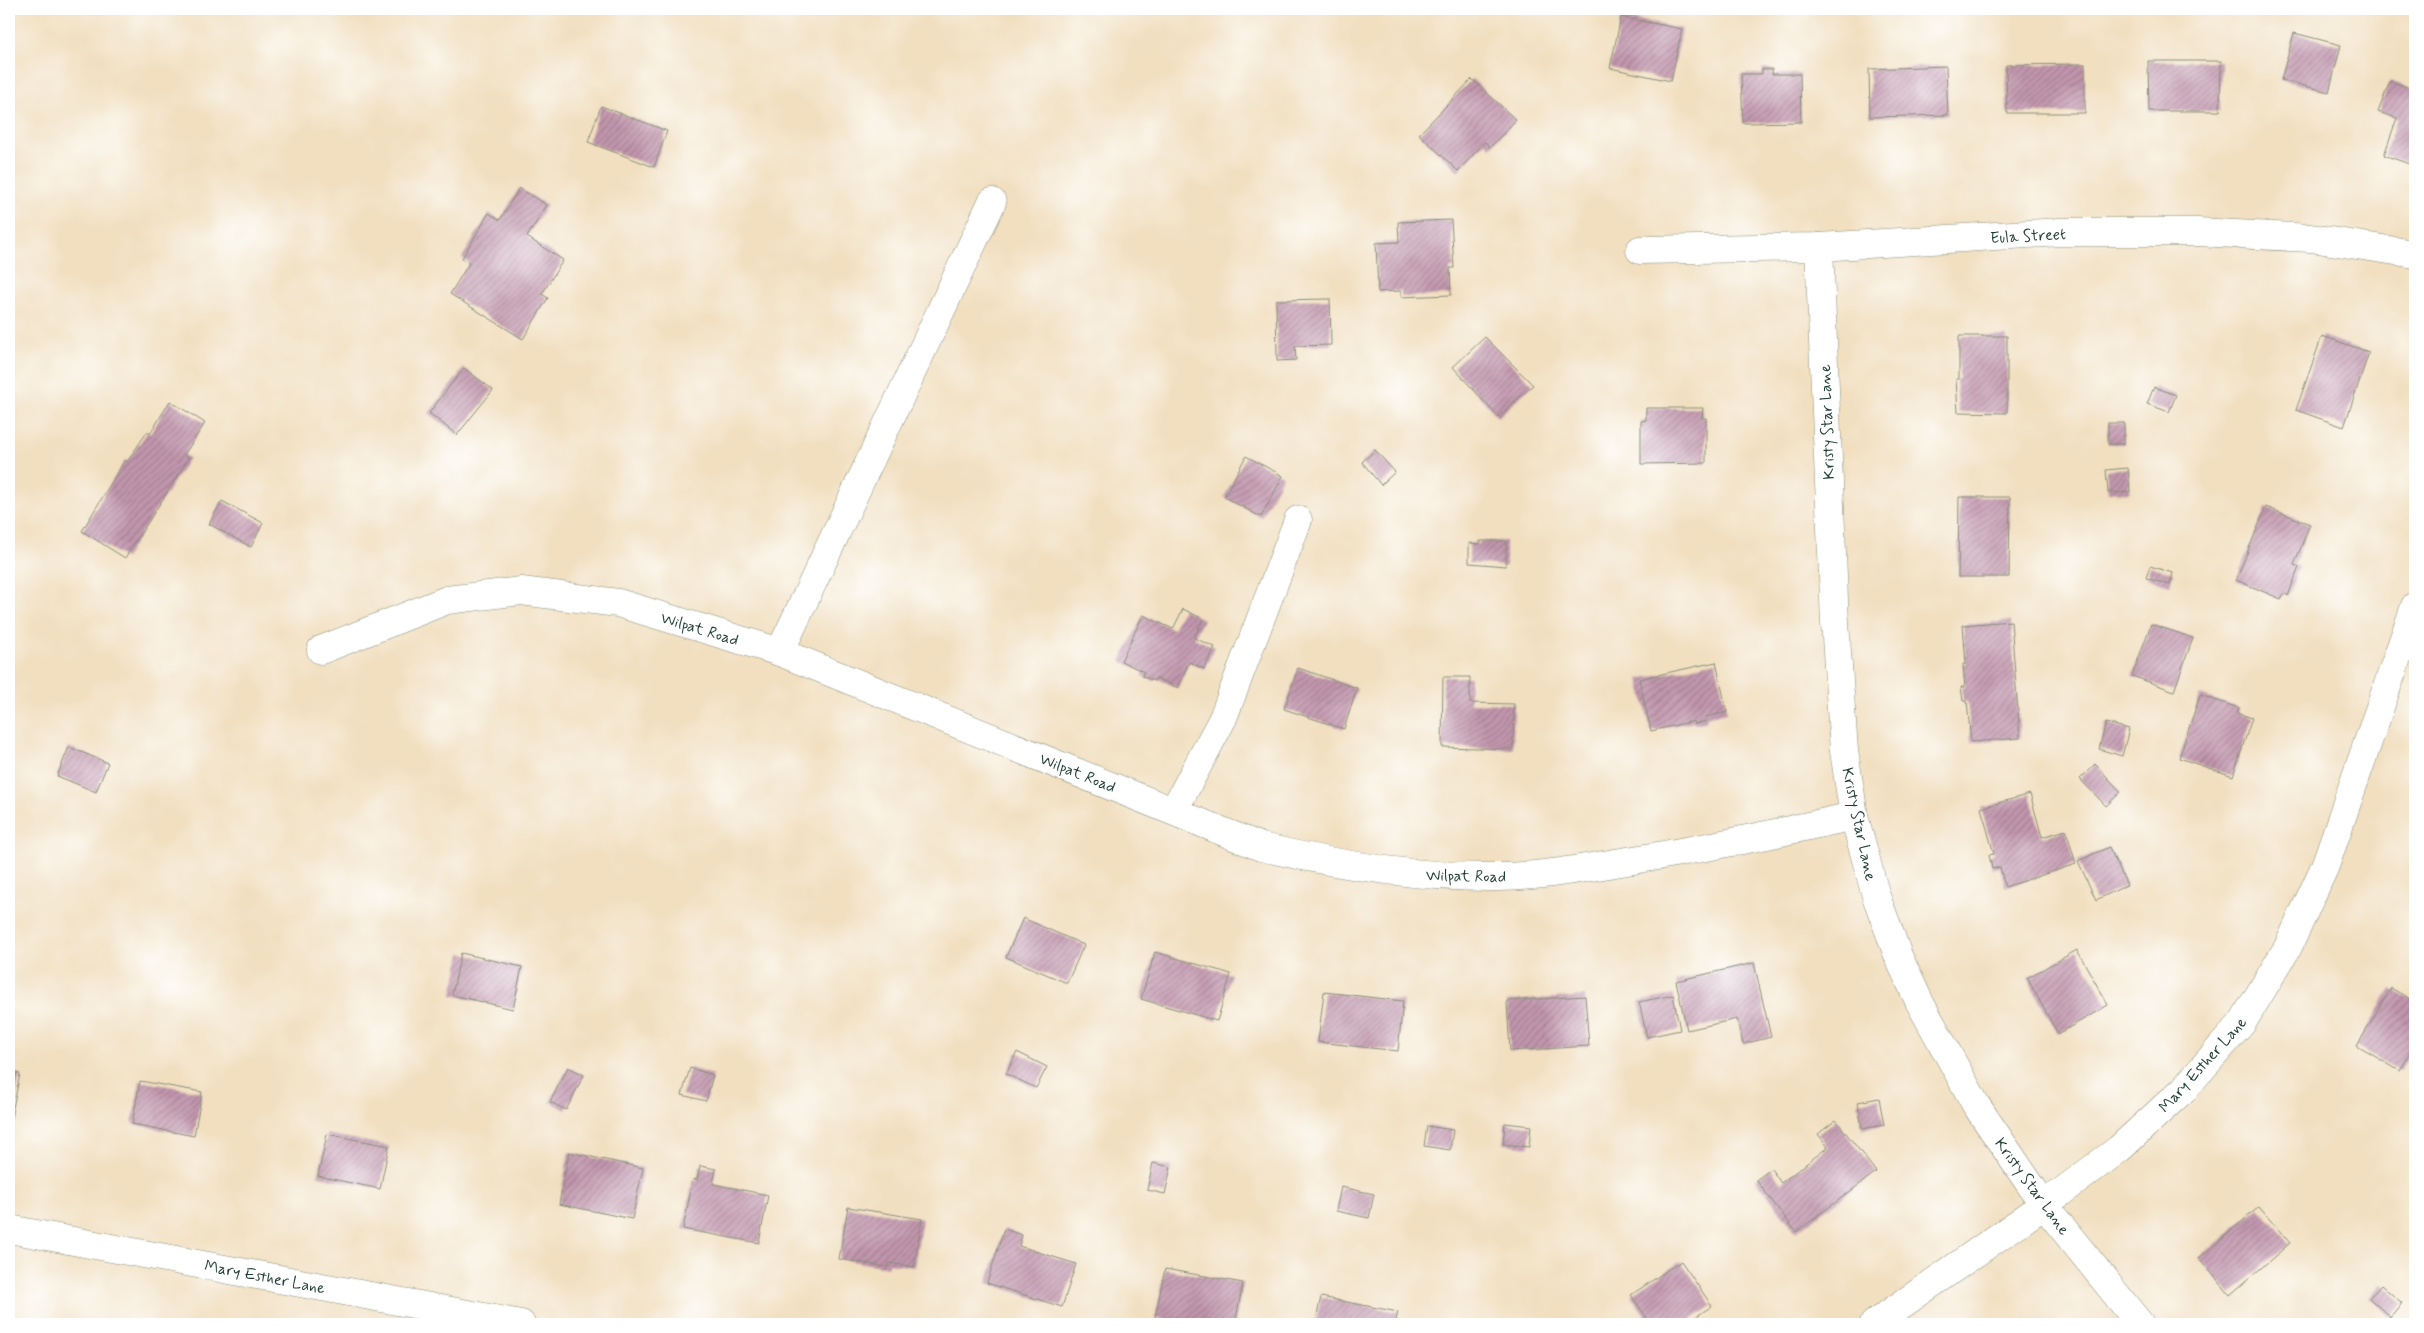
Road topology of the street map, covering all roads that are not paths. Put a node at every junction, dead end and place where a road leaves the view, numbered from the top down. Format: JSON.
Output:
{"nodes":[{"id":1,"x":992,"y":202,"type":"dead end"},
{"id":2,"x":1819,"y":247,"type":"junction"},
{"id":3,"x":1640,"y":250,"type":"dead end"},
{"id":4,"x":2415,"y":254,"type":"edge"},
{"id":5,"x":1298,"y":520,"type":"dead end"},
{"id":6,"x":2415,"y":606,"type":"edge"},
{"id":7,"x":320,"y":650,"type":"dead end"},
{"id":8,"x":780,"y":652,"type":"junction"},
{"id":9,"x":1174,"y":810,"type":"junction"},
{"id":10,"x":1854,"y":816,"type":"junction"},
{"id":11,"x":2044,"y":1205,"type":"junction"},
{"id":12,"x":9,"y":1228,"type":"edge"},
{"id":13,"x":522,"y":1324,"type":"edge"},
{"id":14,"x":1874,"y":1324,"type":"edge"},
{"id":15,"x":2140,"y":1324,"type":"edge"}],
"edges":[{"from":1,"to":8,"type":"street"},
{"from":2,"to":3,"type":"street","name":"Eula Street"},
{"from":2,"to":4,"type":"street","name":"Eula Street"},
{"from":2,"to":10,"type":"street","name":"Kristy Star Lane"},
{"from":5,"to":9,"type":"street"},
{"from":6,"to":11,"type":"street","name":"Mary Esther Lane"},
{"from":7,"to":8,"type":"street","name":"Wilpat Road"},
{"from":8,"to":9,"type":"street","name":"Wilpat Road"},
{"from":9,"to":10,"type":"street","name":"Wilpat Road"},
{"from":10,"to":11,"type":"street","name":"Kristy Star Lane"},
{"from":11,"to":14,"type":"street","name":"Mary Esther Lane"},
{"from":11,"to":15,"type":"street","name":"Kristy Star Lane"},
{"from":12,"to":13,"type":"street","name":"Mary Esther Lane"}]}
